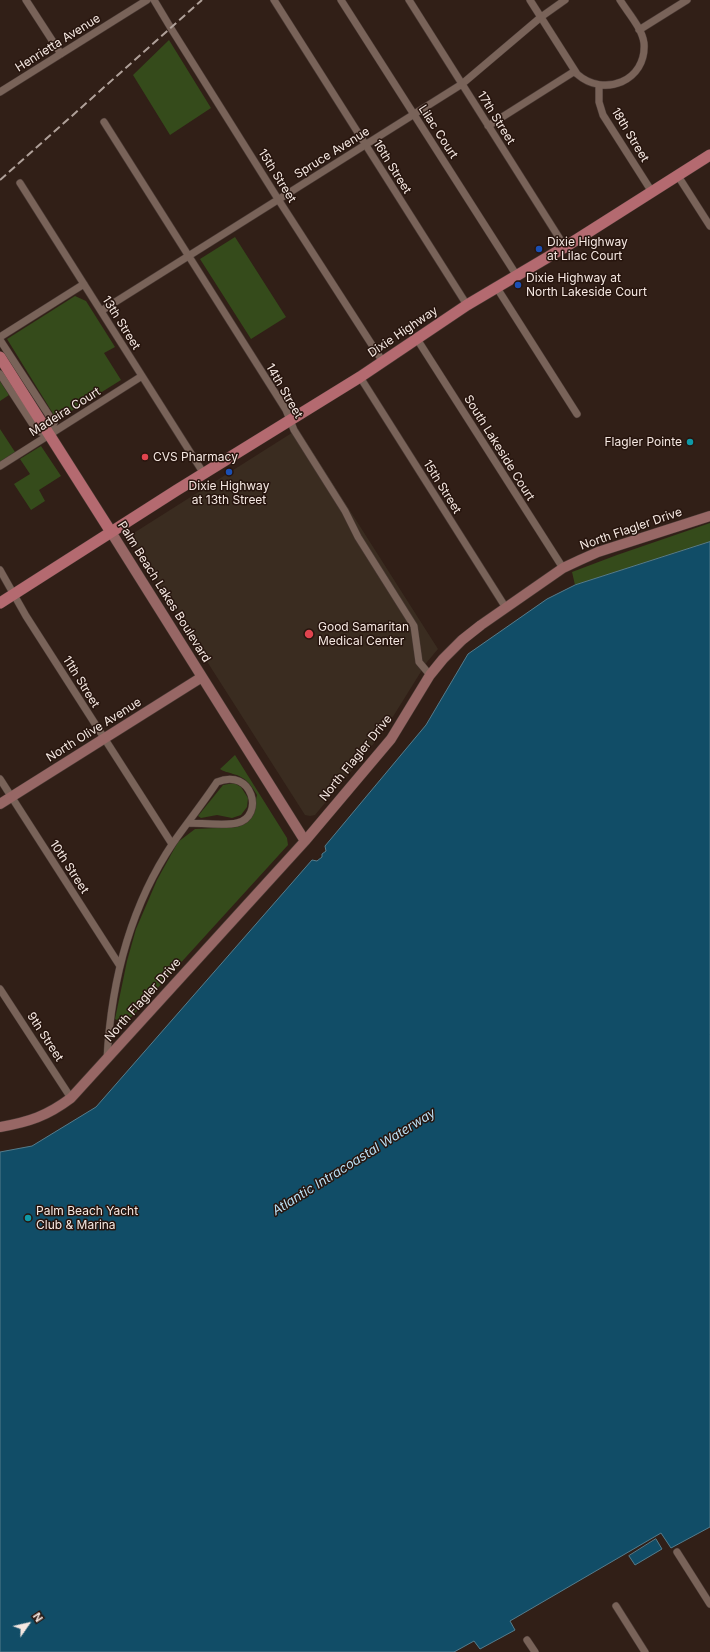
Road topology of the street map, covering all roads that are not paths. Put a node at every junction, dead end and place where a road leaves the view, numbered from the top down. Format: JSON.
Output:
{"nodes":[{"id":1,"x":26,"y":0,"type":"edge"},
{"id":2,"x":147,"y":0,"type":"edge"},
{"id":3,"x":154,"y":0,"type":"edge"},
{"id":4,"x":274,"y":0,"type":"edge"},
{"id":5,"x":341,"y":0,"type":"edge"},
{"id":6,"x":409,"y":0,"type":"edge"},
{"id":7,"x":530,"y":0,"type":"edge"},
{"id":8,"x":565,"y":0,"type":"edge"},
{"id":9,"x":620,"y":0,"type":"edge"},
{"id":10,"x":687,"y":0,"type":"edge"},
{"id":11,"x":541,"y":17,"type":"junction"},
{"id":12,"x":639,"y":30,"type":"junction"},
{"id":13,"x":60,"y":54,"type":"junction"},
{"id":14,"x":575,"y":70,"type":"junction"},
{"id":15,"x":462,"y":84,"type":"junction"},
{"id":16,"x":600,"y":86,"type":"junction"},
{"id":17,"x":0,"y":92,"type":"edge"},
{"id":18,"x":413,"y":114,"type":"junction"},
{"id":19,"x":104,"y":122,"type":"dead end"},
{"id":20,"x":488,"y":126,"type":"junction"},
{"id":21,"x":365,"y":144,"type":"junction"},
{"id":22,"x":710,"y":155,"type":"edge"},
{"id":23,"x":678,"y":176,"type":"junction"},
{"id":24,"x":20,"y":183,"type":"dead end"},
{"id":25,"x":652,"y":192,"type":"junction"},
{"id":26,"x":278,"y":199,"type":"junction"},
{"id":27,"x":710,"y":226,"type":"edge"},
{"id":28,"x":565,"y":247,"type":"junction"},
{"id":29,"x":188,"y":256,"type":"junction"},
{"id":30,"x":517,"y":276,"type":"junction"},
{"id":31,"x":84,"y":284,"type":"junction"},
{"id":32,"x":497,"y":288,"type":"junction"},
{"id":33,"x":466,"y":305,"type":"junction"},
{"id":34,"x":101,"y":311,"type":"junction"},
{"id":35,"x":0,"y":338,"type":"edge"},
{"id":36,"x":417,"y":339,"type":"junction"},
{"id":37,"x":0,"y":357,"type":"edge"},
{"id":38,"x":383,"y":362,"type":"junction"},
{"id":39,"x":0,"y":374,"type":"edge"},
{"id":40,"x":142,"y":376,"type":"junction"},
{"id":41,"x":360,"y":377,"type":"junction"},
{"id":42,"x":577,"y":414,"type":"dead end"},
{"id":43,"x":289,"y":421,"type":"junction"},
{"id":44,"x":49,"y":435,"type":"junction"},
{"id":45,"x":0,"y":466,"type":"edge"},
{"id":46,"x":204,"y":474,"type":"junction"},
{"id":47,"x":710,"y":516,"type":"edge"},
{"id":48,"x":111,"y":532,"type":"junction"},
{"id":49,"x":563,"y":568,"type":"junction"},
{"id":50,"x":0,"y":570,"type":"edge"},
{"id":51,"x":14,"y":594,"type":"junction"},
{"id":52,"x":0,"y":603,"type":"edge"},
{"id":53,"x":506,"y":608,"type":"junction"},
{"id":54,"x":430,"y":674,"type":"junction"},
{"id":55,"x":202,"y":678,"type":"junction"},
{"id":56,"x":105,"y":739,"type":"junction"},
{"id":57,"x":0,"y":779,"type":"edge"},
{"id":58,"x":12,"y":797,"type":"junction"},
{"id":59,"x":0,"y":804,"type":"edge"},
{"id":60,"x":188,"y":824,"type":"junction"},
{"id":61,"x":305,"y":841,"type":"junction"},
{"id":62,"x":172,"y":844,"type":"junction"},
{"id":63,"x":120,"y":966,"type":"junction"},
{"id":64,"x":0,"y":989,"type":"edge"},
{"id":65,"x":107,"y":1059,"type":"junction"},
{"id":66,"x":71,"y":1098,"type":"junction"},
{"id":67,"x":0,"y":1127,"type":"edge"},
{"id":68,"x":677,"y":1552,"type":"dead end"},
{"id":69,"x":710,"y":1604,"type":"edge"},
{"id":70,"x":616,"y":1606,"type":"dead end"},
{"id":71,"x":527,"y":1640,"type":"dead end"},
{"id":72,"x":535,"y":1652,"type":"edge"},
{"id":73,"x":645,"y":1652,"type":"edge"}],
"edges":[{"from":1,"to":13,"type":"street"},
{"from":2,"to":13,"type":"street","name":"Henrietta Avenue"},
{"from":3,"to":26,"type":"street","name":"15th Street"},
{"from":4,"to":21,"type":"street","name":"16th Street"},
{"from":5,"to":18,"type":"street","name":"Lilac Court"},
{"from":6,"to":15,"type":"street","name":"17th Street"},
{"from":7,"to":11,"type":"street"},
{"from":8,"to":11,"type":"street","name":"Spruce Avenue"},
{"from":9,"to":12,"type":"street"},
{"from":10,"to":12,"type":"street"},
{"from":11,"to":14,"type":"street"},
{"from":11,"to":15,"type":"street","name":"Spruce Avenue"},
{"from":12,"to":16,"type":"street"},
{"from":13,"to":17,"type":"street","name":"Henrietta Avenue"},
{"from":14,"to":16,"type":"street"},
{"from":14,"to":20,"type":"street"},
{"from":15,"to":18,"type":"street","name":"Spruce Avenue"},
{"from":15,"to":20,"type":"street","name":"17th Street"},
{"from":16,"to":25,"type":"street","name":"18th Street"},
{"from":18,"to":21,"type":"street","name":"Spruce Avenue"},
{"from":18,"to":30,"type":"street","name":"Lilac Court"},
{"from":19,"to":29,"type":"street","name":"14th Street"},
{"from":20,"to":28,"type":"street","name":"17th Street"},
{"from":21,"to":26,"type":"street","name":"Spruce Avenue"},
{"from":21,"to":33,"type":"street","name":"16th Street"},
{"from":22,"to":23,"type":"main road","name":"Dixie Highway"},
{"from":23,"to":25,"type":"main road","name":"Dixie Highway"},
{"from":23,"to":27,"type":"street"},
{"from":24,"to":31,"type":"street","name":"13th Street"},
{"from":25,"to":28,"type":"main road","name":"Dixie Highway"},
{"from":26,"to":29,"type":"street","name":"Spruce Avenue"},
{"from":26,"to":38,"type":"street","name":"15th Street"},
{"from":28,"to":30,"type":"main road","name":"Dixie Highway"},
{"from":29,"to":34,"type":"street","name":"Spruce Avenue"},
{"from":29,"to":43,"type":"street","name":"14th Street"},
{"from":30,"to":32,"type":"main road","name":"Dixie Highway"},
{"from":31,"to":34,"type":"street","name":"13th Street"},
{"from":31,"to":35,"type":"street"},
{"from":32,"to":33,"type":"main road","name":"Dixie Highway"},
{"from":32,"to":42,"type":"street"},
{"from":33,"to":36,"type":"main road","name":"Dixie Highway"},
{"from":34,"to":40,"type":"street","name":"13th Street"},
{"from":35,"to":44,"type":"street"},
{"from":36,"to":38,"type":"main road","name":"Dixie Highway"},
{"from":36,"to":49,"type":"street","name":"South Lakeside Court"},
{"from":37,"to":44,"type":"main road","name":"Palm Beach Lakes Boulevard"},
{"from":38,"to":41,"type":"main road","name":"Dixie Highway"},
{"from":39,"to":44,"type":"street"},
{"from":40,"to":44,"type":"street","name":"Madeira Court"},
{"from":40,"to":46,"type":"street","name":"13th Street"},
{"from":41,"to":43,"type":"main road","name":"Dixie Highway"},
{"from":41,"to":53,"type":"street","name":"15th Street"},
{"from":43,"to":46,"type":"main road","name":"Dixie Highway"},
{"from":43,"to":54,"type":"street","name":"14th Street"},
{"from":44,"to":45,"type":"street","name":"Madeira Court"},
{"from":44,"to":48,"type":"main road","name":"Palm Beach Lakes Boulevard"},
{"from":46,"to":48,"type":"main road","name":"Dixie Highway"},
{"from":47,"to":49,"type":"street","name":"North Flagler Drive"},
{"from":48,"to":51,"type":"main road","name":"Dixie Highway"},
{"from":48,"to":55,"type":"street","name":"Palm Beach Lakes Boulevard"},
{"from":49,"to":53,"type":"street","name":"North Flagler Drive"},
{"from":50,"to":51,"type":"street","name":"11th Street"},
{"from":51,"to":52,"type":"main road","name":"Dixie Highway"},
{"from":51,"to":56,"type":"street","name":"11th Street"},
{"from":53,"to":54,"type":"street","name":"North Flagler Drive"},
{"from":54,"to":61,"type":"street","name":"North Flagler Drive"},
{"from":55,"to":56,"type":"street","name":"North Olive Avenue"},
{"from":55,"to":61,"type":"street","name":"Palm Beach Lakes Boulevard"},
{"from":56,"to":58,"type":"street","name":"North Olive Avenue"},
{"from":56,"to":62,"type":"street","name":"11th Street"},
{"from":57,"to":58,"type":"street","name":"10th Street"},
{"from":58,"to":59,"type":"street","name":"North Olive Avenue"},
{"from":58,"to":63,"type":"street","name":"10th Street"},
{"from":60,"to":60,"type":"street","name":"North Flagler Drive"},
{"from":60,"to":62,"type":"street","name":"North Flagler Drive"},
{"from":61,"to":65,"type":"street","name":"North Flagler Drive"},
{"from":62,"to":63,"type":"street","name":"North Flagler Drive"},
{"from":63,"to":65,"type":"street","name":"North Flagler Drive"},
{"from":64,"to":66,"type":"street","name":"9th Street"},
{"from":65,"to":66,"type":"street","name":"North Flagler Drive"},
{"from":66,"to":67,"type":"street","name":"North Flagler Drive"},
{"from":68,"to":69,"type":"street"},
{"from":70,"to":73,"type":"street"},
{"from":71,"to":72,"type":"street"}]}
